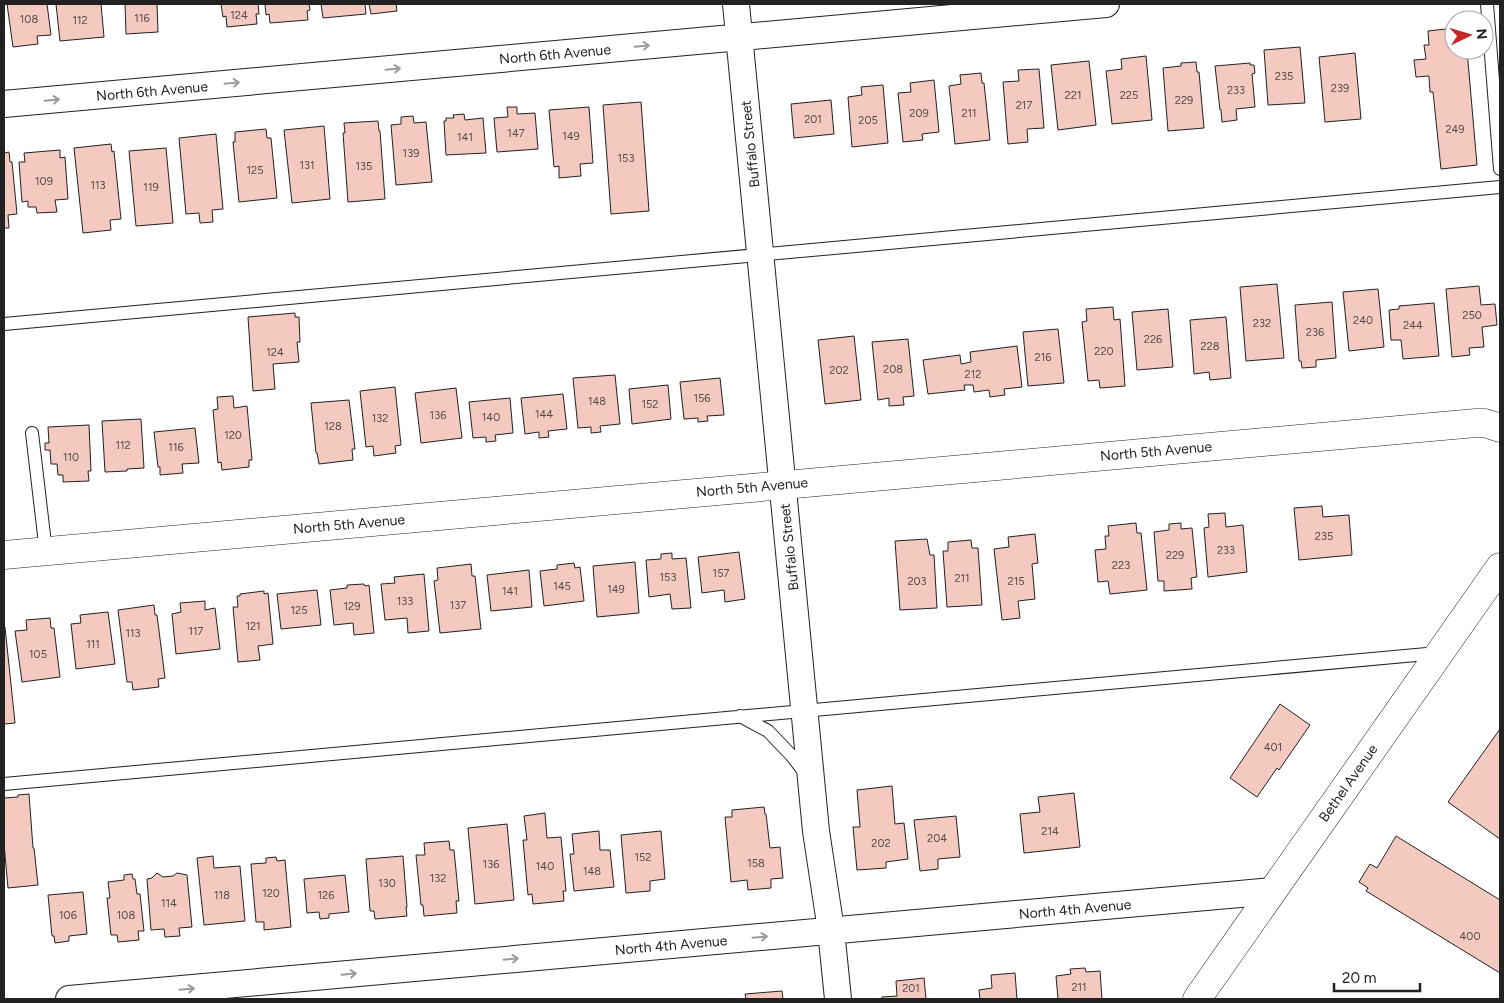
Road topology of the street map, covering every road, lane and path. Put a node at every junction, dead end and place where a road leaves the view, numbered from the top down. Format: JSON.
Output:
{"nodes":[{"id":1,"x":736,"y":4,"type":"edge"},
{"id":2,"x":1106,"y":4,"type":"edge"},
{"id":3,"x":1487,"y":4,"type":"edge"},
{"id":4,"x":740,"y":37,"type":"junction"},
{"id":5,"x":4,"y":104,"type":"edge"},
{"id":6,"x":1500,"y":169,"type":"edge"},
{"id":7,"x":1500,"y":186,"type":"edge"},
{"id":8,"x":760,"y":254,"type":"junction"},
{"id":9,"x":4,"y":324,"type":"edge"},
{"id":10,"x":1500,"y":428,"type":"edge"},
{"id":11,"x":32,"y":433,"type":"dead end"},
{"id":12,"x":783,"y":484,"type":"junction"},
{"id":13,"x":46,"y":552,"type":"junction"},
{"id":14,"x":4,"y":555,"type":"edge"},
{"id":15,"x":1500,"y":567,"type":"edge"},
{"id":16,"x":1440,"y":652,"type":"junction"},
{"id":17,"x":805,"y":710,"type":"junction"},
{"id":18,"x":740,"y":716,"type":"junction"},
{"id":19,"x":812,"y":782,"type":"junction"},
{"id":20,"x":4,"y":784,"type":"edge"},
{"id":21,"x":1273,"y":891,"type":"junction"},
{"id":22,"x":831,"y":930,"type":"junction"},
{"id":23,"x":69,"y":999,"type":"edge"},
{"id":24,"x":838,"y":999,"type":"edge"},
{"id":25,"x":1197,"y":999,"type":"edge"}],
"edges":[{"from":1,"to":4,"type":"street","name":"Buffalo Street"},
{"from":2,"to":4,"type":"street","name":"North 6th Avenue"},
{"from":3,"to":6,"type":"lane"},
{"from":5,"to":4,"type":"street","name":"North 6th Avenue","one_way":true},
{"from":4,"to":8,"type":"street","name":"Buffalo Street"},
{"from":7,"to":8,"type":"lane"},
{"from":8,"to":9,"type":"lane"},
{"from":8,"to":12,"type":"street","name":"Buffalo Street"},
{"from":10,"to":12,"type":"street","name":"North 5th Avenue"},
{"from":11,"to":13,"type":"lane"},
{"from":12,"to":13,"type":"street","name":"North 5th Avenue"},
{"from":12,"to":17,"type":"street","name":"Buffalo Street"},
{"from":13,"to":14,"type":"street","name":"North 5th Avenue"},
{"from":15,"to":16,"type":"street","name":"Bethel Avenue"},
{"from":16,"to":17,"type":"lane"},
{"from":16,"to":21,"type":"street","name":"Bethel Avenue"},
{"from":17,"to":18,"type":"lane"},
{"from":17,"to":19,"type":"street","name":"Buffalo Street"},
{"from":18,"to":19,"type":"lane"},
{"from":18,"to":20,"type":"lane"},
{"from":19,"to":22,"type":"street","name":"Buffalo Street"},
{"from":21,"to":22,"type":"street","name":"North 4th Avenue"},
{"from":21,"to":25,"type":"street","name":"Bethel Avenue"},
{"from":23,"to":22,"type":"street","name":"North 4th Avenue","one_way":true},
{"from":22,"to":24,"type":"street","name":"Buffalo Street"}]}
